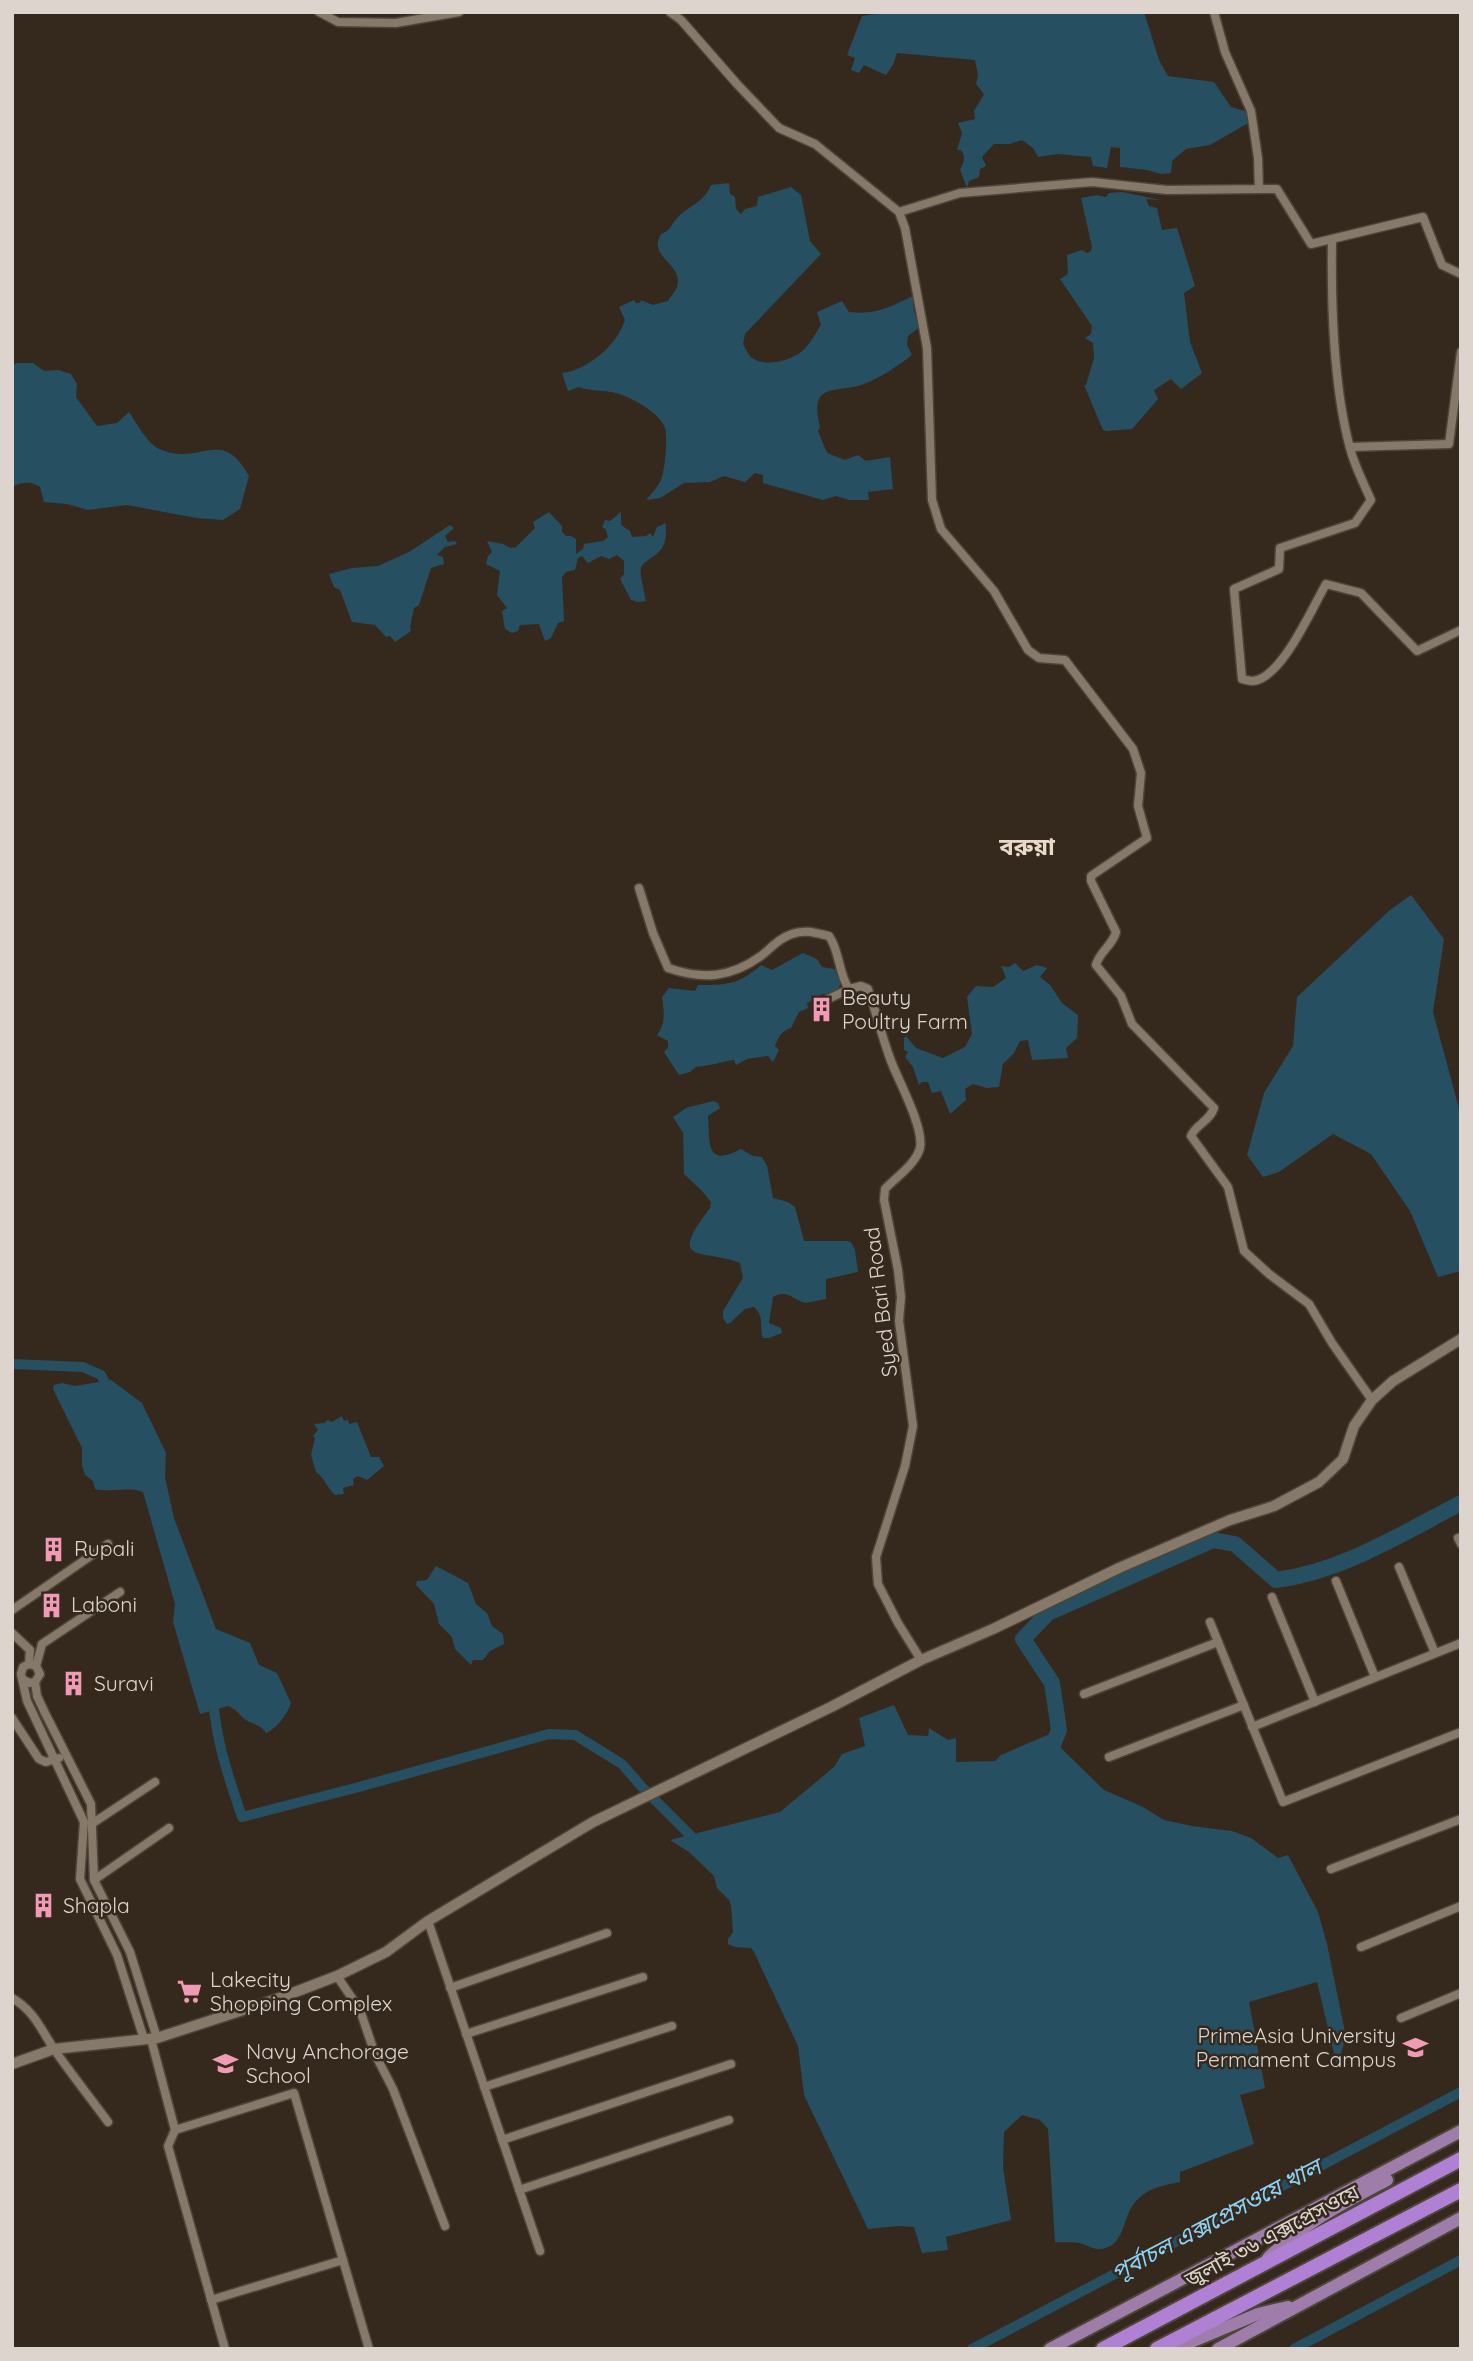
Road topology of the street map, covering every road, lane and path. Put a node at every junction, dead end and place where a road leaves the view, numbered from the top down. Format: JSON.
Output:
{"nodes":[{"id":1,"x":319,"y":12,"type":"edge"},
{"id":2,"x":459,"y":12,"type":"edge"},
{"id":3,"x":1213,"y":12,"type":"edge"},
{"id":4,"x":673,"y":13,"type":"edge"},
{"id":5,"x":1259,"y":189,"type":"junction"},
{"id":6,"x":900,"y":212,"type":"junction"},
{"id":7,"x":1332,"y":239,"type":"junction"},
{"id":8,"x":1461,"y":274,"type":"edge"},
{"id":9,"x":1461,"y":352,"type":"edge"},
{"id":10,"x":1350,"y":447,"type":"junction"},
{"id":11,"x":1461,"y":630,"type":"edge"},
{"id":12,"x":639,"y":888,"type":"dead end"},
{"id":13,"x":849,"y":989,"type":"junction"},
{"id":14,"x":828,"y":999,"type":"dead end"},
{"id":15,"x":1461,"y":1339,"type":"edge"},
{"id":16,"x":1372,"y":1400,"type":"junction"},
{"id":17,"x":108,"y":1544,"type":"dead end"},
{"id":18,"x":1399,"y":1567,"type":"dead end"},
{"id":19,"x":1336,"y":1581,"type":"dead end"},
{"id":20,"x":120,"y":1592,"type":"dead end"},
{"id":21,"x":1272,"y":1597,"type":"dead end"},
{"id":22,"x":12,"y":1610,"type":"edge"},
{"id":23,"x":1210,"y":1622,"type":"dead end"},
{"id":24,"x":12,"y":1633,"type":"edge"},
{"id":25,"x":1218,"y":1642,"type":"junction"},
{"id":26,"x":1459,"y":1646,"type":"edge"},
{"id":27,"x":1435,"y":1653,"type":"junction"},
{"id":28,"x":921,"y":1660,"type":"junction"},
{"id":29,"x":30,"y":1665,"type":"junction"},
{"id":30,"x":12,"y":1673,"type":"edge"},
{"id":31,"x":1375,"y":1677,"type":"junction"},
{"id":32,"x":24,"y":1680,"type":"junction"},
{"id":33,"x":35,"y":1682,"type":"junction"},
{"id":34,"x":1084,"y":1694,"type":"dead end"},
{"id":35,"x":1315,"y":1702,"type":"junction"},
{"id":36,"x":1244,"y":1705,"type":"junction"},
{"id":37,"x":12,"y":1718,"type":"edge"},
{"id":38,"x":1252,"y":1727,"type":"junction"},
{"id":39,"x":1461,"y":1732,"type":"edge"},
{"id":40,"x":65,"y":1755,"type":"junction"},
{"id":41,"x":1109,"y":1757,"type":"dead end"},
{"id":42,"x":55,"y":1761,"type":"junction"},
{"id":43,"x":155,"y":1783,"type":"dead end"},
{"id":44,"x":1461,"y":1819,"type":"edge"},
{"id":45,"x":93,"y":1823,"type":"junction"},
{"id":46,"x":169,"y":1828,"type":"dead end"},
{"id":47,"x":81,"y":1856,"type":"junction"},
{"id":48,"x":94,"y":1856,"type":"junction"},
{"id":49,"x":1331,"y":1869,"type":"dead end"},
{"id":50,"x":94,"y":1880,"type":"junction"},
{"id":51,"x":1461,"y":1906,"type":"edge"},
{"id":52,"x":112,"y":1916,"type":"junction"},
{"id":53,"x":428,"y":1921,"type":"junction"},
{"id":54,"x":102,"y":1922,"type":"junction"},
{"id":55,"x":607,"y":1934,"type":"dead end"},
{"id":56,"x":1362,"y":1947,"type":"dead end"},
{"id":57,"x":130,"y":1952,"type":"junction"},
{"id":58,"x":117,"y":1955,"type":"junction"},
{"id":59,"x":337,"y":1976,"type":"junction"},
{"id":60,"x":643,"y":1977,"type":"dead end"},
{"id":61,"x":450,"y":1987,"type":"junction"},
{"id":62,"x":1461,"y":1993,"type":"edge"},
{"id":63,"x":12,"y":1998,"type":"edge"},
{"id":64,"x":1401,"y":2018,"type":"dead end"},
{"id":65,"x":672,"y":2026,"type":"dead end"},
{"id":66,"x":466,"y":2034,"type":"junction"},
{"id":67,"x":151,"y":2039,"type":"junction"},
{"id":68,"x":54,"y":2049,"type":"junction"},
{"id":69,"x":12,"y":2064,"type":"edge"},
{"id":70,"x":731,"y":2064,"type":"dead end"},
{"id":71,"x":484,"y":2087,"type":"junction"},
{"id":72,"x":729,"y":2120,"type":"dead end"},
{"id":73,"x":108,"y":2122,"type":"dead end"},
{"id":74,"x":175,"y":2130,"type":"junction"},
{"id":75,"x":1461,"y":2131,"type":"edge"},
{"id":76,"x":502,"y":2140,"type":"junction"},
{"id":77,"x":1431,"y":2147,"type":"junction"},
{"id":78,"x":1461,"y":2159,"type":"edge"},
{"id":79,"x":519,"y":2190,"type":"junction"},
{"id":80,"x":1461,"y":2190,"type":"edge"},
{"id":81,"x":1461,"y":2218,"type":"edge"},
{"id":82,"x":445,"y":2226,"type":"dead end"},
{"id":83,"x":540,"y":2251,"type":"dead end"},
{"id":84,"x":343,"y":2260,"type":"junction"},
{"id":85,"x":1260,"y":2266,"type":"junction"},
{"id":86,"x":211,"y":2300,"type":"junction"},
{"id":87,"x":1302,"y":2304,"type":"junction"},
{"id":88,"x":225,"y":2349,"type":"edge"},
{"id":89,"x":369,"y":2349,"type":"edge"},
{"id":90,"x":1049,"y":2349,"type":"edge"},
{"id":91,"x":1103,"y":2349,"type":"edge"},
{"id":92,"x":1157,"y":2349,"type":"edge"},
{"id":93,"x":1174,"y":2349,"type":"edge"},
{"id":94,"x":1218,"y":2349,"type":"edge"}],
"edges":[{"from":1,"to":2,"type":"street"},
{"from":3,"to":5,"type":"street"},
{"from":4,"to":6,"type":"street"},
{"from":5,"to":6,"type":"street"},
{"from":5,"to":7,"type":"street"},
{"from":6,"to":16,"type":"street"},
{"from":7,"to":8,"type":"street"},
{"from":7,"to":10,"type":"street"},
{"from":9,"to":10,"type":"street"},
{"from":10,"to":11,"type":"street"},
{"from":12,"to":13,"type":"street"},
{"from":13,"to":14,"type":"street"},
{"from":13,"to":28,"type":"street","name":"Syed Bari Road"},
{"from":15,"to":16,"type":"street"},
{"from":16,"to":28,"type":"street"},
{"from":17,"to":22,"type":"street"},
{"from":18,"to":27,"type":"street"},
{"from":19,"to":31,"type":"street"},
{"from":20,"to":29,"type":"street"},
{"from":21,"to":35,"type":"street"},
{"from":23,"to":25,"type":"street"},
{"from":24,"to":29,"type":"street"},
{"from":25,"to":34,"type":"street"},
{"from":25,"to":36,"type":"street"},
{"from":26,"to":27,"type":"street"},
{"from":27,"to":31,"type":"street"},
{"from":28,"to":53,"type":"street"},
{"from":29,"to":30,"type":"street"},
{"from":29,"to":32,"type":"street"},
{"from":29,"to":33,"type":"street"},
{"from":31,"to":35,"type":"street"},
{"from":32,"to":33,"type":"street"},
{"from":32,"to":42,"type":"street"},
{"from":33,"to":40,"type":"street"},
{"from":35,"to":38,"type":"street"},
{"from":36,"to":38,"type":"street"},
{"from":36,"to":41,"type":"street"},
{"from":37,"to":42,"type":"street"},
{"from":38,"to":39,"type":"street"},
{"from":40,"to":42,"type":"street"},
{"from":40,"to":45,"type":"street"},
{"from":42,"to":47,"type":"street"},
{"from":43,"to":45,"type":"street"},
{"from":44,"to":49,"type":"street"},
{"from":45,"to":48,"type":"street"},
{"from":46,"to":50,"type":"street"},
{"from":47,"to":48,"type":"street"},
{"from":47,"to":54,"type":"street"},
{"from":48,"to":50,"type":"street"},
{"from":50,"to":52,"type":"street"},
{"from":51,"to":56,"type":"street"},
{"from":52,"to":54,"type":"street"},
{"from":52,"to":57,"type":"street"},
{"from":53,"to":59,"type":"street"},
{"from":53,"to":61,"type":"street"},
{"from":54,"to":58,"type":"street"},
{"from":55,"to":61,"type":"street"},
{"from":57,"to":58,"type":"street"},
{"from":57,"to":67,"type":"street"},
{"from":58,"to":67,"type":"street"},
{"from":59,"to":67,"type":"street"},
{"from":59,"to":82,"type":"street"},
{"from":60,"to":66,"type":"street"},
{"from":61,"to":66,"type":"street"},
{"from":62,"to":64,"type":"street"},
{"from":63,"to":68,"type":"street"},
{"from":65,"to":71,"type":"street"},
{"from":66,"to":71,"type":"street"},
{"from":67,"to":68,"type":"street"},
{"from":67,"to":74,"type":"street"},
{"from":68,"to":69,"type":"street"},
{"from":68,"to":73,"type":"street"},
{"from":70,"to":76,"type":"street"},
{"from":71,"to":76,"type":"street"},
{"from":72,"to":79,"type":"street"},
{"from":74,"to":84,"type":"street"},
{"from":74,"to":86,"type":"street"},
{"from":75,"to":77,"type":"main road"},
{"from":76,"to":79,"type":"street"},
{"from":77,"to":85,"type":"main road"},
{"from":77,"to":90,"type":"main road"},
{"from":78,"to":85,"type":"highway","name":"জুলাই ৩৬ এক্সপ্রেসওয়ে"},
{"from":79,"to":83,"type":"street"},
{"from":80,"to":92,"type":"highway"},
{"from":81,"to":87,"type":"main road"},
{"from":84,"to":86,"type":"street"},
{"from":84,"to":89,"type":"street"},
{"from":85,"to":91,"type":"highway","name":"জুলাই ৩৬ এক্সপ্রেসওয়ে"},
{"from":86,"to":88,"type":"street"},
{"from":87,"to":93,"type":"main road"},
{"from":87,"to":94,"type":"main road"}]}
